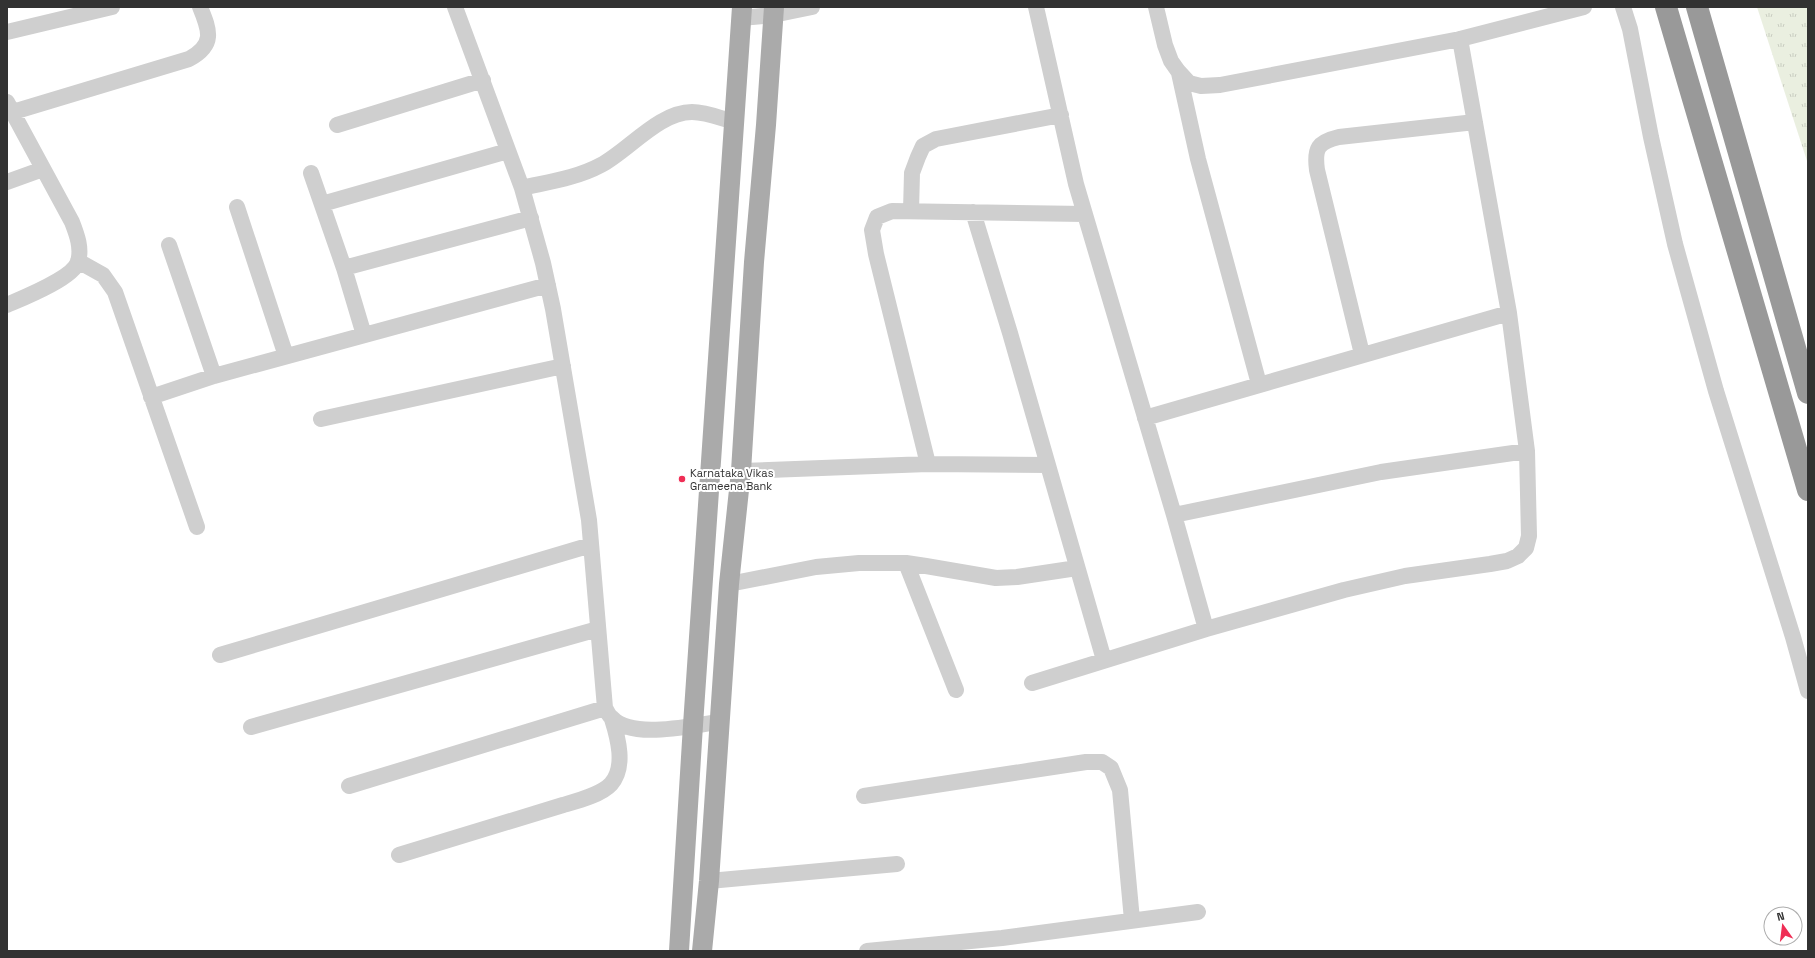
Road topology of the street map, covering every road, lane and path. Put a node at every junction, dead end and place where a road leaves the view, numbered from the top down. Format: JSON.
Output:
{"nodes":[{"id":1,"x":112,"y":7,"type":"edge"},
{"id":2,"x":200,"y":7,"type":"edge"},
{"id":3,"x":455,"y":7,"type":"edge"},
{"id":4,"x":812,"y":7,"type":"edge"},
{"id":5,"x":1036,"y":7,"type":"edge"},
{"id":6,"x":1156,"y":7,"type":"edge"},
{"id":7,"x":1584,"y":7,"type":"edge"},
{"id":8,"x":1623,"y":7,"type":"edge"},
{"id":9,"x":1666,"y":7,"type":"edge"},
{"id":10,"x":1697,"y":7,"type":"edge"},
{"id":11,"x":774,"y":11,"type":"edge"},
{"id":12,"x":741,"y":13,"type":"edge"},
{"id":13,"x":7,"y":32,"type":"edge"},
{"id":14,"x":1460,"y":39,"type":"junction"},
{"id":15,"x":1178,"y":71,"type":"junction"},
{"id":16,"x":483,"y":80,"type":"junction"},
{"id":17,"x":10,"y":107,"type":"edge"},
{"id":18,"x":1061,"y":115,"type":"junction"},
{"id":19,"x":734,"y":122,"type":"junction"},
{"id":20,"x":1475,"y":122,"type":"junction"},
{"id":21,"x":337,"y":125,"type":"dead end"},
{"id":22,"x":508,"y":151,"type":"junction"},
{"id":23,"x":43,"y":169,"type":"junction"},
{"id":24,"x":311,"y":173,"type":"dead end"},
{"id":25,"x":7,"y":182,"type":"edge"},
{"id":26,"x":522,"y":188,"type":"junction"},
{"id":27,"x":322,"y":204,"type":"junction"},
{"id":28,"x":237,"y":207,"type":"dead end"},
{"id":29,"x":911,"y":211,"type":"junction"},
{"id":30,"x":973,"y":212,"type":"junction"},
{"id":31,"x":1085,"y":214,"type":"junction"},
{"id":32,"x":531,"y":218,"type":"junction"},
{"id":33,"x":170,"y":245,"type":"dead end"},
{"id":34,"x":78,"y":261,"type":"junction"},
{"id":35,"x":344,"y":268,"type":"junction"},
{"id":36,"x":548,"y":285,"type":"junction"},
{"id":37,"x":7,"y":305,"type":"edge"},
{"id":38,"x":1508,"y":313,"type":"junction"},
{"id":39,"x":364,"y":335,"type":"junction"},
{"id":40,"x":1362,"y":354,"type":"junction"},
{"id":41,"x":286,"y":356,"type":"junction"},
{"id":42,"x":563,"y":366,"type":"junction"},
{"id":43,"x":214,"y":376,"type":"junction"},
{"id":44,"x":1259,"y":384,"type":"junction"},
{"id":45,"x":1808,"y":393,"type":"edge"},
{"id":46,"x":151,"y":397,"type":"junction"},
{"id":47,"x":1146,"y":418,"type":"junction"},
{"id":48,"x":322,"y":419,"type":"dead end"},
{"id":49,"x":1527,"y":451,"type":"junction"},
{"id":50,"x":928,"y":464,"type":"junction"},
{"id":51,"x":1048,"y":465,"type":"junction"},
{"id":52,"x":741,"y":471,"type":"junction"},
{"id":53,"x":1808,"y":490,"type":"edge"},
{"id":54,"x":1174,"y":515,"type":"junction"},
{"id":55,"x":197,"y":527,"type":"dead end"},
{"id":56,"x":591,"y":545,"type":"junction"},
{"id":57,"x":906,"y":564,"type":"junction"},
{"id":58,"x":1077,"y":568,"type":"junction"},
{"id":59,"x":729,"y":584,"type":"junction"},
{"id":60,"x":598,"y":629,"type":"junction"},
{"id":61,"x":1206,"y":629,"type":"junction"},
{"id":62,"x":220,"y":655,"type":"dead end"},
{"id":63,"x":1104,"y":660,"type":"junction"},
{"id":64,"x":1032,"y":683,"type":"dead end"},
{"id":65,"x":956,"y":690,"type":"dead end"},
{"id":66,"x":1808,"y":691,"type":"edge"},
{"id":67,"x":609,"y":713,"type":"junction"},
{"id":68,"x":719,"y":722,"type":"junction"},
{"id":69,"x":693,"y":725,"type":"junction"},
{"id":70,"x":251,"y":727,"type":"dead end"},
{"id":71,"x":349,"y":786,"type":"dead end"},
{"id":72,"x":864,"y":796,"type":"dead end"},
{"id":73,"x":399,"y":855,"type":"dead end"},
{"id":74,"x":897,"y":864,"type":"dead end"},
{"id":75,"x":709,"y":881,"type":"junction"},
{"id":76,"x":1198,"y":912,"type":"dead end"},
{"id":77,"x":1132,"y":920,"type":"junction"},
{"id":78,"x":679,"y":951,"type":"edge"},
{"id":79,"x":702,"y":951,"type":"edge"},
{"id":80,"x":867,"y":951,"type":"edge"}],
"edges":[{"from":1,"to":13,"type":"street"},
{"from":2,"to":17,"type":"street"},
{"from":3,"to":16,"type":"street"},
{"from":4,"to":11,"type":"street"},
{"from":5,"to":18,"type":"street"},
{"from":6,"to":15,"type":"street"},
{"from":7,"to":14,"type":"street"},
{"from":8,"to":66,"type":"street"},
{"from":9,"to":53,"type":"highway"},
{"from":10,"to":45,"type":"highway"},
{"from":11,"to":12,"type":"street"},
{"from":11,"to":52,"type":"main road"},
{"from":12,"to":19,"type":"main road"},
{"from":14,"to":15,"type":"street"},
{"from":14,"to":20,"type":"street"},
{"from":15,"to":44,"type":"street"},
{"from":16,"to":21,"type":"street"},
{"from":16,"to":22,"type":"street"},
{"from":17,"to":23,"type":"street"},
{"from":18,"to":29,"type":"street"},
{"from":18,"to":31,"type":"street"},
{"from":19,"to":26,"type":"street"},
{"from":19,"to":69,"type":"main road"},
{"from":20,"to":38,"type":"street"},
{"from":20,"to":40,"type":"street"},
{"from":22,"to":26,"type":"street"},
{"from":22,"to":27,"type":"street"},
{"from":23,"to":25,"type":"street"},
{"from":23,"to":34,"type":"street"},
{"from":24,"to":27,"type":"street"},
{"from":26,"to":32,"type":"street"},
{"from":27,"to":35,"type":"street"},
{"from":28,"to":41,"type":"street"},
{"from":29,"to":30,"type":"street"},
{"from":29,"to":50,"type":"street"},
{"from":30,"to":31,"type":"street"},
{"from":30,"to":51,"type":"street"},
{"from":31,"to":47,"type":"street"},
{"from":32,"to":35,"type":"street"},
{"from":32,"to":36,"type":"street"},
{"from":33,"to":43,"type":"street"},
{"from":34,"to":37,"type":"street"},
{"from":34,"to":46,"type":"street"},
{"from":35,"to":39,"type":"street"},
{"from":36,"to":39,"type":"street"},
{"from":36,"to":42,"type":"street"},
{"from":38,"to":40,"type":"street"},
{"from":38,"to":49,"type":"street"},
{"from":39,"to":41,"type":"street"},
{"from":40,"to":44,"type":"street"},
{"from":41,"to":43,"type":"street"},
{"from":42,"to":48,"type":"street"},
{"from":42,"to":56,"type":"street"},
{"from":43,"to":46,"type":"street"},
{"from":44,"to":47,"type":"street"},
{"from":46,"to":55,"type":"street"},
{"from":47,"to":54,"type":"street"},
{"from":49,"to":54,"type":"street"},
{"from":49,"to":61,"type":"street"},
{"from":50,"to":51,"type":"street"},
{"from":50,"to":52,"type":"street"},
{"from":51,"to":58,"type":"street"},
{"from":52,"to":59,"type":"main road"},
{"from":54,"to":61,"type":"street"},
{"from":56,"to":60,"type":"street"},
{"from":56,"to":62,"type":"street"},
{"from":57,"to":58,"type":"street"},
{"from":57,"to":59,"type":"street"},
{"from":57,"to":65,"type":"street"},
{"from":58,"to":63,"type":"street"},
{"from":59,"to":68,"type":"main road"},
{"from":60,"to":67,"type":"street"},
{"from":60,"to":70,"type":"street"},
{"from":61,"to":63,"type":"street"},
{"from":63,"to":64,"type":"street"},
{"from":67,"to":69,"type":"street"},
{"from":67,"to":71,"type":"street"},
{"from":67,"to":73,"type":"street"},
{"from":68,"to":69,"type":"street"},
{"from":68,"to":75,"type":"main road"},
{"from":69,"to":78,"type":"main road"},
{"from":72,"to":77,"type":"street"},
{"from":74,"to":75,"type":"street"},
{"from":75,"to":79,"type":"main road"},
{"from":76,"to":77,"type":"street"},
{"from":77,"to":80,"type":"street"}]}
